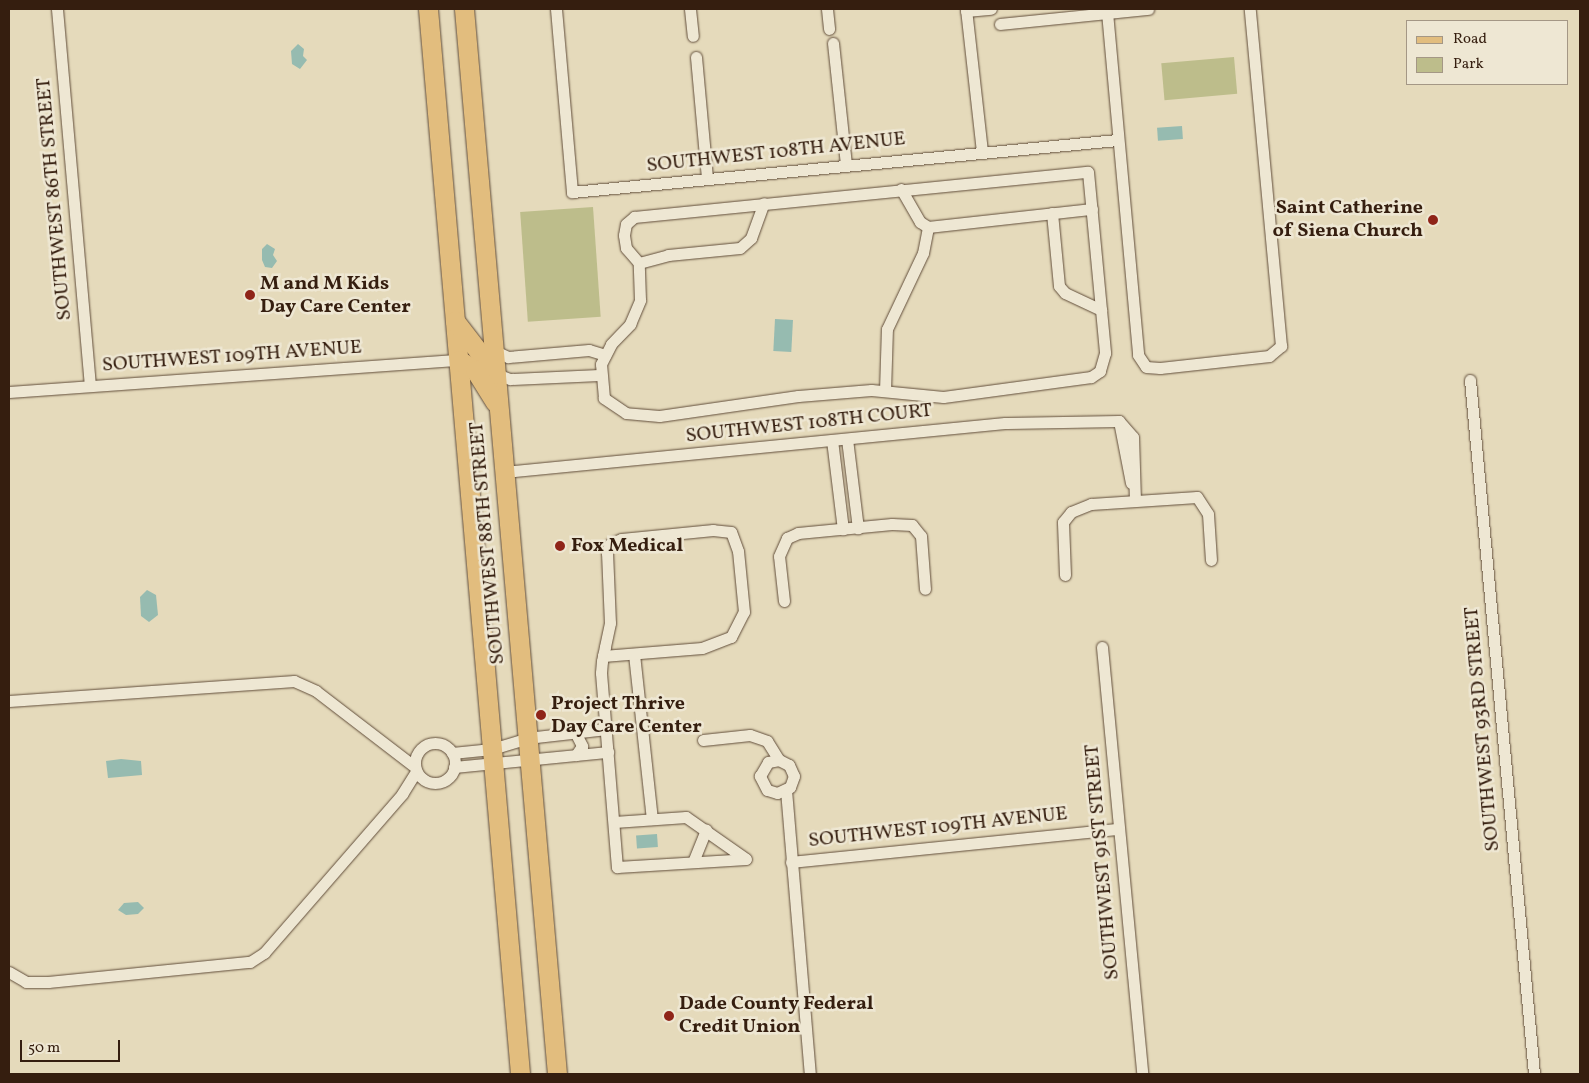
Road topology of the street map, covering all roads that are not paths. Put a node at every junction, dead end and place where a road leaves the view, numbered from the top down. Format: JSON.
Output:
{"nodes":[{"id":1,"x":57,"y":9,"type":"edge"},
{"id":2,"x":428,"y":9,"type":"edge"},
{"id":3,"x":464,"y":9,"type":"edge"},
{"id":4,"x":556,"y":9,"type":"edge"},
{"id":5,"x":690,"y":9,"type":"edge"},
{"id":6,"x":827,"y":9,"type":"edge"},
{"id":7,"x":991,"y":9,"type":"edge"},
{"id":8,"x":1148,"y":9,"type":"edge"},
{"id":9,"x":1250,"y":9,"type":"edge"},
{"id":10,"x":966,"y":10,"type":"edge"},
{"id":11,"x":1092,"y":11,"type":"edge"},
{"id":12,"x":1107,"y":12,"type":"junction"},
{"id":13,"x":1000,"y":24,"type":"dead end"},
{"id":14,"x":829,"y":29,"type":"dead end"},
{"id":15,"x":693,"y":36,"type":"dead end"},
{"id":16,"x":833,"y":44,"type":"dead end"},
{"id":17,"x":696,"y":57,"type":"dead end"},
{"id":18,"x":1117,"y":140,"type":"junction"},
{"id":19,"x":982,"y":152,"type":"junction"},
{"id":20,"x":846,"y":165,"type":"junction"},
{"id":21,"x":707,"y":178,"type":"junction"},
{"id":22,"x":901,"y":189,"type":"junction"},
{"id":23,"x":764,"y":203,"type":"junction"},
{"id":24,"x":1092,"y":209,"type":"junction"},
{"id":25,"x":1052,"y":213,"type":"junction"},
{"id":26,"x":928,"y":227,"type":"junction"},
{"id":27,"x":639,"y":263,"type":"junction"},
{"id":28,"x":1101,"y":310,"type":"junction"},
{"id":29,"x":455,"y":321,"type":"junction"},
{"id":30,"x":493,"y":350,"type":"junction"},
{"id":31,"x":558,"y":352,"type":"junction"},
{"id":32,"x":605,"y":355,"type":"junction"},
{"id":33,"x":459,"y":360,"type":"junction"},
{"id":34,"x":496,"y":374,"type":"junction"},
{"id":35,"x":558,"y":375,"type":"junction"},
{"id":36,"x":599,"y":375,"type":"junction"},
{"id":37,"x":1470,"y":380,"type":"dead end"},
{"id":38,"x":90,"y":386,"type":"junction"},
{"id":39,"x":9,"y":392,"type":"edge"},
{"id":40,"x":885,"y":392,"type":"junction"},
{"id":41,"x":499,"y":410,"type":"junction"},
{"id":42,"x":847,"y":439,"type":"junction"},
{"id":43,"x":832,"y":440,"type":"junction"},
{"id":44,"x":504,"y":472,"type":"junction"},
{"id":45,"x":850,"y":474,"type":"junction"},
{"id":46,"x":836,"y":475,"type":"junction"},
{"id":47,"x":1135,"y":500,"type":"junction"},
{"id":48,"x":858,"y":528,"type":"junction"},
{"id":49,"x":843,"y":529,"type":"junction"},
{"id":50,"x":1211,"y":560,"type":"dead end"},
{"id":51,"x":1065,"y":574,"type":"dead end"},
{"id":52,"x":925,"y":589,"type":"dead end"},
{"id":53,"x":784,"y":601,"type":"dead end"},
{"id":54,"x":1102,"y":647,"type":"dead end"},
{"id":55,"x":634,"y":654,"type":"junction"},
{"id":56,"x":603,"y":656,"type":"junction"},
{"id":57,"x":9,"y":701,"type":"edge"},
{"id":58,"x":606,"y":729,"type":"junction"},
{"id":59,"x":576,"y":732,"type":"junction"},
{"id":60,"x":527,"y":738,"type":"junction"},
{"id":61,"x":704,"y":740,"type":"dead end"},
{"id":62,"x":608,"y":752,"type":"junction"},
{"id":63,"x":452,"y":753,"type":"junction"},
{"id":64,"x":576,"y":755,"type":"junction"},
{"id":65,"x":492,"y":756,"type":"junction"},
{"id":66,"x":529,"y":760,"type":"junction"},
{"id":67,"x":779,"y":760,"type":"junction"},
{"id":68,"x":454,"y":767,"type":"junction"},
{"id":69,"x":416,"y":769,"type":"junction"},
{"id":70,"x":786,"y":790,"type":"junction"},
{"id":71,"x":652,"y":819,"type":"junction"},
{"id":72,"x":614,"y":822,"type":"junction"},
{"id":73,"x":706,"y":829,"type":"junction"},
{"id":74,"x":1118,"y":829,"type":"junction"},
{"id":75,"x":693,"y":862,"type":"junction"},
{"id":76,"x":791,"y":862,"type":"junction"},
{"id":77,"x":9,"y":972,"type":"edge"},
{"id":78,"x":520,"y":1074,"type":"edge"},
{"id":79,"x":557,"y":1074,"type":"edge"},
{"id":80,"x":810,"y":1074,"type":"edge"},
{"id":81,"x":1142,"y":1074,"type":"edge"},
{"id":82,"x":1534,"y":1074,"type":"edge"}],
"edges":[{"from":1,"to":38,"type":"street","name":"SOUTHWEST 86TH STREET"},
{"from":2,"to":29,"type":"main road","name":"SOUTHWEST 88TH STREET"},
{"from":3,"to":30,"type":"main road","name":"SOUTHWEST 88TH STREET"},
{"from":4,"to":21,"type":"street","name":"SOUTHWEST 108TH AVENUE"},
{"from":5,"to":15,"type":"street"},
{"from":6,"to":14,"type":"street"},
{"from":7,"to":10,"type":"street"},
{"from":8,"to":12,"type":"street"},
{"from":9,"to":18,"type":"street"},
{"from":10,"to":19,"type":"street"},
{"from":11,"to":12,"type":"street"},
{"from":11,"to":13,"type":"street"},
{"from":12,"to":18,"type":"street"},
{"from":16,"to":20,"type":"street"},
{"from":17,"to":21,"type":"street"},
{"from":18,"to":19,"type":"street","name":"SOUTHWEST 108TH AVENUE"},
{"from":19,"to":20,"type":"street","name":"SOUTHWEST 108TH AVENUE"},
{"from":20,"to":21,"type":"street","name":"SOUTHWEST 108TH AVENUE"},
{"from":22,"to":23,"type":"street"},
{"from":22,"to":24,"type":"street"},
{"from":22,"to":26,"type":"street"},
{"from":23,"to":27,"type":"street"},
{"from":23,"to":27,"type":"street"},
{"from":24,"to":25,"type":"street"},
{"from":24,"to":28,"type":"street"},
{"from":25,"to":26,"type":"street"},
{"from":25,"to":28,"type":"street"},
{"from":26,"to":40,"type":"street"},
{"from":27,"to":32,"type":"street"},
{"from":28,"to":40,"type":"street"},
{"from":29,"to":33,"type":"main road","name":"SOUTHWEST 88TH STREET"},
{"from":29,"to":34,"type":"main road"},
{"from":30,"to":31,"type":"street"},
{"from":30,"to":34,"type":"main road","name":"SOUTHWEST 88TH STREET"},
{"from":31,"to":32,"type":"street"},
{"from":31,"to":35,"type":"street"},
{"from":32,"to":36,"type":"street"},
{"from":33,"to":38,"type":"street","name":"SOUTHWEST 109TH AVENUE"},
{"from":33,"to":41,"type":"main road"},
{"from":33,"to":65,"type":"main road","name":"SOUTHWEST 88TH STREET"},
{"from":34,"to":35,"type":"street"},
{"from":34,"to":41,"type":"main road","name":"SOUTHWEST 88TH STREET"},
{"from":35,"to":36,"type":"street"},
{"from":36,"to":40,"type":"street"},
{"from":37,"to":82,"type":"street","name":"SOUTHWEST 93RD STREET"},
{"from":38,"to":39,"type":"street","name":"SOUTHWEST 109TH AVENUE"},
{"from":41,"to":44,"type":"main road","name":"SOUTHWEST 88TH STREET"},
{"from":42,"to":43,"type":"street","name":"SOUTHWEST 108TH COURT"},
{"from":42,"to":45,"type":"street"},
{"from":42,"to":47,"type":"street","name":"SOUTHWEST 108TH COURT"},
{"from":43,"to":44,"type":"street","name":"SOUTHWEST 108TH COURT"},
{"from":43,"to":46,"type":"street"},
{"from":44,"to":60,"type":"main road","name":"SOUTHWEST 88TH STREET"},
{"from":45,"to":46,"type":"street"},
{"from":45,"to":48,"type":"street"},
{"from":46,"to":49,"type":"street"},
{"from":47,"to":50,"type":"street"},
{"from":47,"to":51,"type":"street"},
{"from":48,"to":49,"type":"street"},
{"from":48,"to":52,"type":"street"},
{"from":49,"to":53,"type":"street"},
{"from":54,"to":74,"type":"street","name":"SOUTHWEST 91ST STREET"},
{"from":55,"to":56,"type":"street"},
{"from":55,"to":56,"type":"street"},
{"from":55,"to":71,"type":"street"},
{"from":56,"to":58,"type":"street"},
{"from":57,"to":69,"type":"street"},
{"from":58,"to":59,"type":"street"},
{"from":58,"to":62,"type":"street"},
{"from":59,"to":60,"type":"street"},
{"from":59,"to":64,"type":"street"},
{"from":60,"to":65,"type":"street"},
{"from":60,"to":66,"type":"main road","name":"SOUTHWEST 88TH STREET"},
{"from":61,"to":67,"type":"street"},
{"from":62,"to":64,"type":"street"},
{"from":62,"to":72,"type":"street"},
{"from":63,"to":65,"type":"street"},
{"from":63,"to":68,"type":"street"},
{"from":63,"to":69,"type":"street"},
{"from":64,"to":66,"type":"street"},
{"from":65,"to":66,"type":"street"},
{"from":65,"to":68,"type":"street"},
{"from":65,"to":78,"type":"main road","name":"SOUTHWEST 88TH STREET"},
{"from":66,"to":79,"type":"main road","name":"SOUTHWEST 88TH STREET"},
{"from":67,"to":70,"type":"street"},
{"from":67,"to":70,"type":"street"},
{"from":68,"to":69,"type":"street"},
{"from":69,"to":77,"type":"street"},
{"from":70,"to":76,"type":"street"},
{"from":71,"to":72,"type":"street"},
{"from":71,"to":73,"type":"street"},
{"from":72,"to":75,"type":"street"},
{"from":73,"to":75,"type":"street"},
{"from":73,"to":75,"type":"street"},
{"from":74,"to":76,"type":"street","name":"SOUTHWEST 109TH AVENUE"},
{"from":74,"to":81,"type":"street","name":"SOUTHWEST 91ST STREET"},
{"from":76,"to":80,"type":"street"}]}
